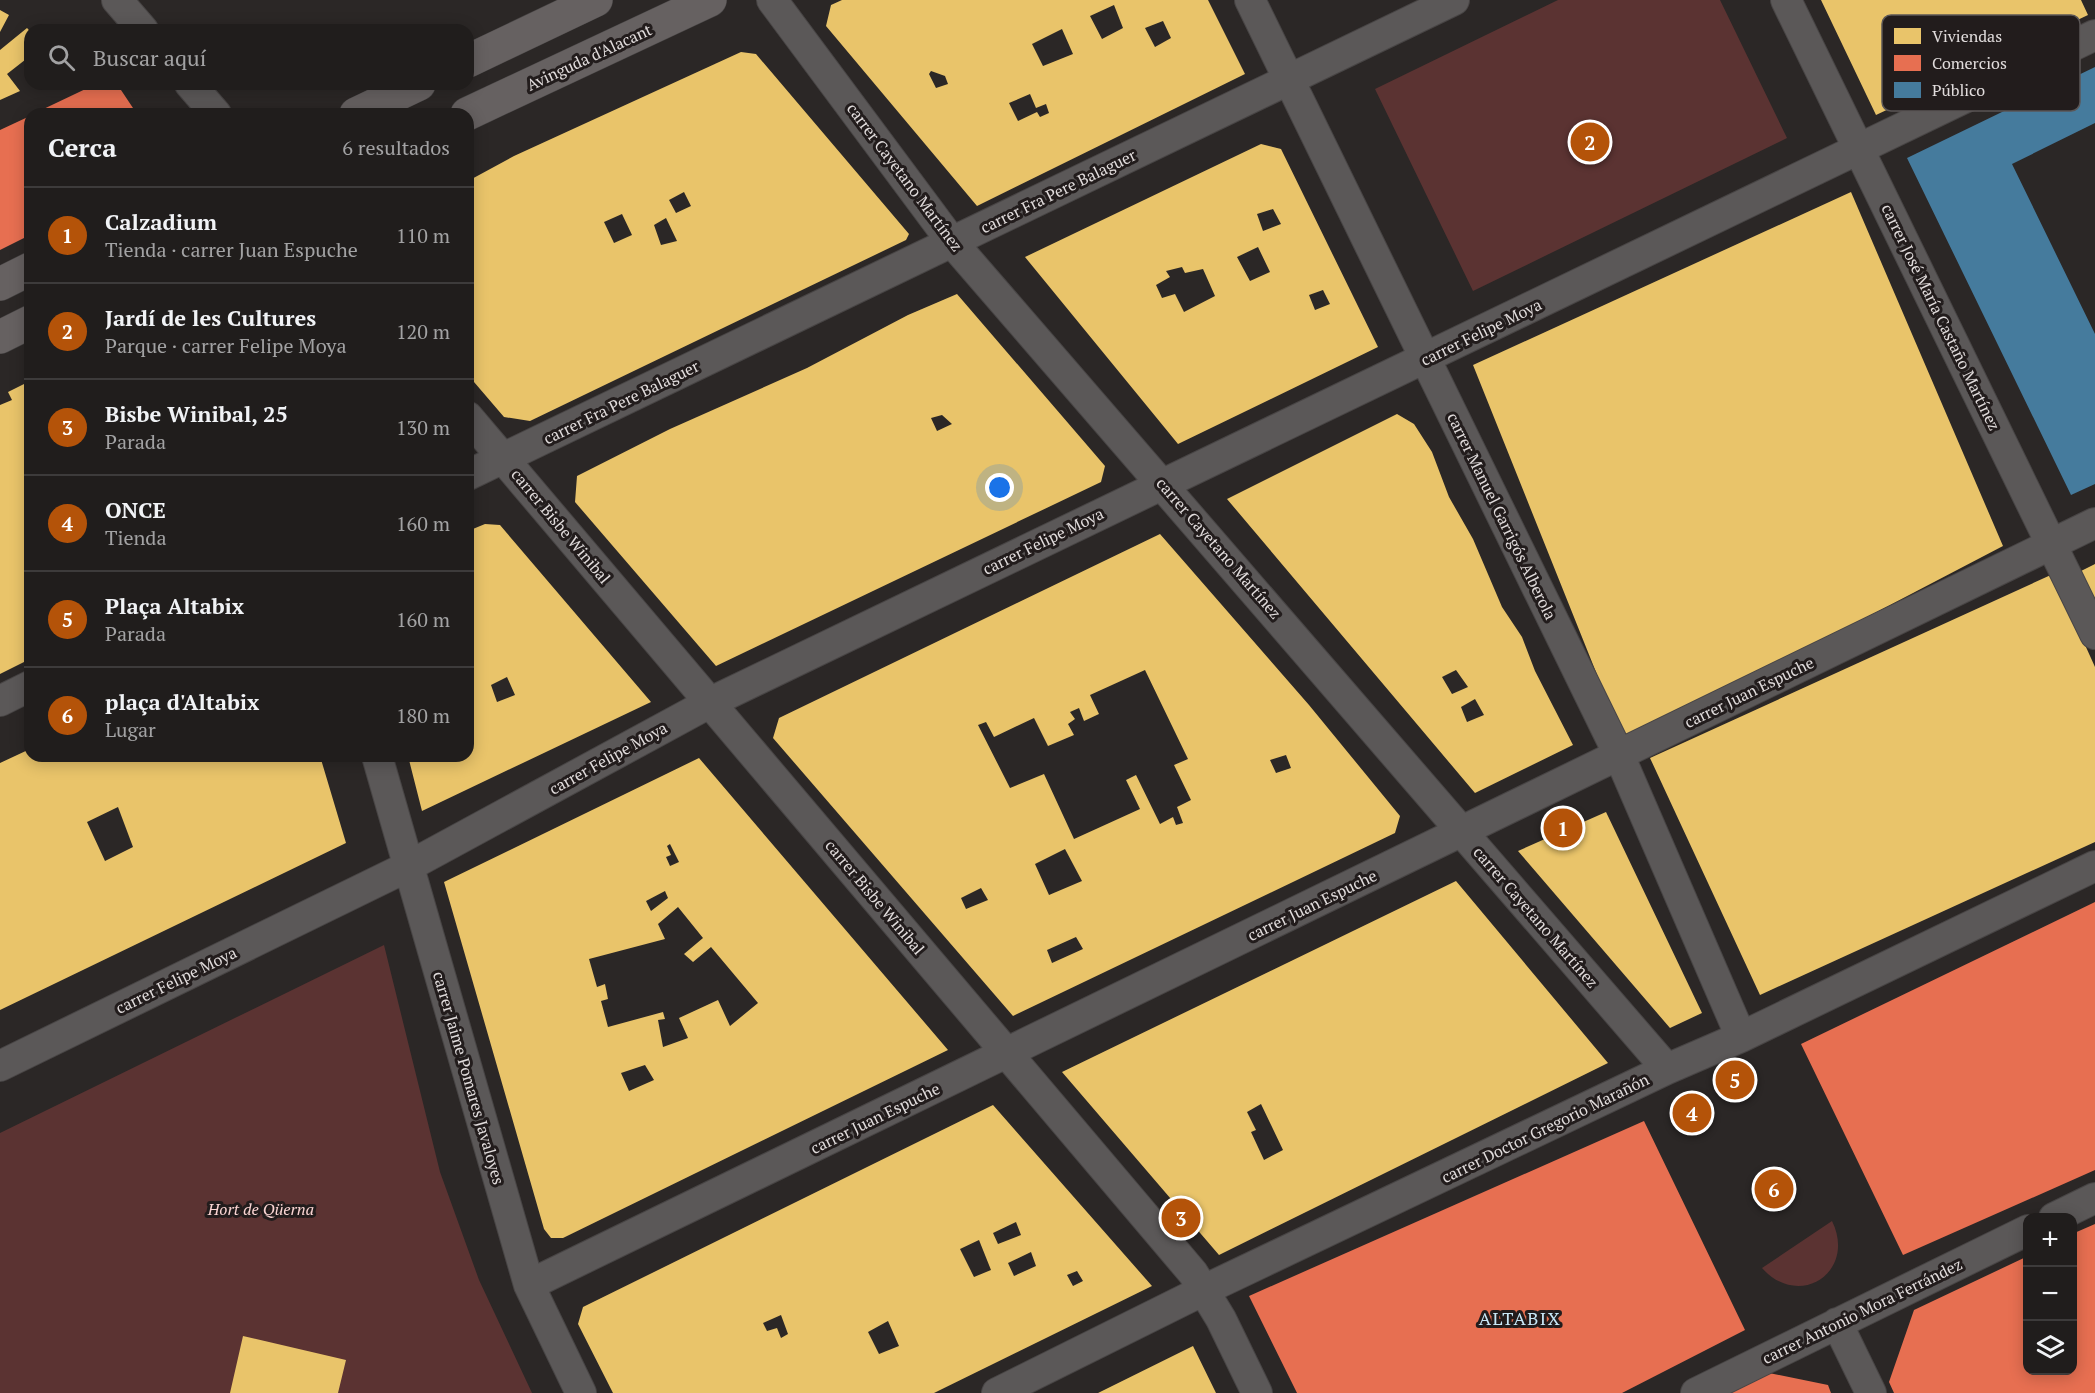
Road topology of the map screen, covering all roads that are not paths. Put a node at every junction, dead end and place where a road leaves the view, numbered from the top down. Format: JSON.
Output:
{"nodes":[{"id":1,"x":117,"y":0,"type":"edge"},
{"id":2,"x":596,"y":0,"type":"edge"},
{"id":3,"x":710,"y":0,"type":"edge"},
{"id":4,"x":1250,"y":0,"type":"edge"},
{"id":5,"x":1454,"y":0,"type":"edge"},
{"id":6,"x":1786,"y":0,"type":"edge"},
{"id":7,"x":779,"y":8,"type":"edge"},
{"id":8,"x":138,"y":24,"type":"edge"},
{"id":9,"x":2095,"y":35,"type":"edge"},
{"id":10,"x":2080,"y":42,"type":"edge"},
{"id":11,"x":474,"y":58,"type":"edge"},
{"id":12,"x":1289,"y":80,"type":"junction"},
{"id":13,"x":195,"y":90,"type":"edge"},
{"id":14,"x":406,"y":90,"type":"edge"},
{"id":15,"x":211,"y":108,"type":"edge"},
{"id":16,"x":369,"y":108,"type":"edge"},
{"id":17,"x":474,"y":111,"type":"edge"},
{"id":18,"x":1936,"y":111,"type":"edge"},
{"id":19,"x":1859,"y":148,"type":"junction"},
{"id":20,"x":952,"y":242,"type":"junction"},
{"id":21,"x":24,"y":272,"type":"edge"},
{"id":22,"x":0,"y":284,"type":"edge"},
{"id":23,"x":24,"y":325,"type":"edge"},
{"id":24,"x":0,"y":337,"type":"edge"},
{"id":25,"x":1425,"y":359,"type":"junction"},
{"id":26,"x":474,"y":424,"type":"edge"},
{"id":27,"x":503,"y":459,"type":"junction"},
{"id":28,"x":474,"y":473,"type":"edge"},
{"id":29,"x":1163,"y":483,"type":"junction"},
{"id":30,"x":2095,"y":523,"type":"edge"},
{"id":31,"x":2051,"y":544,"type":"junction"},
{"id":32,"x":2095,"y":634,"type":"edge"},
{"id":33,"x":24,"y":689,"type":"edge"},
{"id":34,"x":0,"y":701,"type":"edge"},
{"id":35,"x":711,"y":702,"type":"junction"},
{"id":36,"x":1619,"y":755,"type":"junction"},
{"id":37,"x":379,"y":762,"type":"edge"},
{"id":38,"x":1463,"y":832,"type":"junction"},
{"id":39,"x":409,"y":866,"type":"junction"},
{"id":40,"x":2095,"y":866,"type":"edge"},
{"id":41,"x":1741,"y":1037,"type":"junction"},
{"id":42,"x":1008,"y":1054,"type":"junction"},
{"id":43,"x":0,"y":1066,"type":"edge"},
{"id":44,"x":1667,"y":1069,"type":"junction"},
{"id":45,"x":2095,"y":1198,"type":"edge"},
{"id":46,"x":2064,"y":1213,"type":"edge"},
{"id":47,"x":2023,"y":1232,"type":"edge"},
{"id":48,"x":529,"y":1285,"type":"junction"},
{"id":49,"x":1204,"y":1290,"type":"junction"},
{"id":50,"x":1837,"y":1323,"type":"junction"},
{"id":51,"x":581,"y":1393,"type":"edge"},
{"id":52,"x":997,"y":1393,"type":"edge"},
{"id":53,"x":1257,"y":1393,"type":"edge"},
{"id":54,"x":1696,"y":1393,"type":"edge"},
{"id":55,"x":1871,"y":1393,"type":"edge"}],
"edges":[{"from":1,"to":8,"type":"street"},
{"from":2,"to":11,"type":"main road"},
{"from":3,"to":17,"type":"main road","name":"Avinguda d'Alacant"},
{"from":4,"to":12,"type":"street","name":"carrer Manuel Garrigós Alberola"},
{"from":5,"to":12,"type":"street","name":"carrer Fra Pere Balaguer"},
{"from":6,"to":19,"type":"street","name":"carrer José María Castaño Martínez"},
{"from":7,"to":20,"type":"street","name":"carrer Cayetano Martínez"},
{"from":9,"to":10,"type":"street","name":"carrer Felipe Moya"},
{"from":12,"to":20,"type":"street","name":"carrer Fra Pere Balaguer"},
{"from":12,"to":25,"type":"street","name":"carrer Manuel Garrigós Alberola"},
{"from":13,"to":15,"type":"street"},
{"from":14,"to":16,"type":"main road"},
{"from":18,"to":19,"type":"street","name":"carrer Felipe Moya"},
{"from":19,"to":25,"type":"street","name":"carrer Felipe Moya"},
{"from":19,"to":31,"type":"street","name":"carrer José María Castaño Martínez"},
{"from":20,"to":27,"type":"street","name":"carrer Fra Pere Balaguer"},
{"from":20,"to":29,"type":"street","name":"carrer Cayetano Martínez"},
{"from":21,"to":22,"type":"main road"},
{"from":23,"to":24,"type":"main road"},
{"from":25,"to":29,"type":"street","name":"carrer Felipe Moya"},
{"from":25,"to":36,"type":"street","name":"carrer Manuel Garrigós Alberola"},
{"from":26,"to":27,"type":"street","name":"carrer Bisbe Winibal"},
{"from":27,"to":28,"type":"street","name":"carrer Fra Pere Balaguer"},
{"from":27,"to":35,"type":"street","name":"carrer Bisbe Winibal"},
{"from":29,"to":35,"type":"street","name":"carrer Felipe Moya"},
{"from":29,"to":38,"type":"street","name":"carrer Cayetano Martínez"},
{"from":30,"to":31,"type":"street","name":"carrer Juan Espuche"},
{"from":31,"to":32,"type":"street","name":"carrer José María Castaño Martínez"},
{"from":31,"to":36,"type":"street","name":"carrer Juan Espuche"},
{"from":33,"to":34,"type":"street"},
{"from":35,"to":39,"type":"street","name":"carrer Felipe Moya"},
{"from":35,"to":42,"type":"street","name":"carrer Bisbe Winibal"},
{"from":36,"to":38,"type":"street","name":"carrer Juan Espuche"},
{"from":36,"to":41,"type":"street","name":"carrer Manuel Garrigós Alberola"},
{"from":37,"to":39,"type":"street","name":"carrer Jaime Pomares Javaloyes"},
{"from":38,"to":42,"type":"street","name":"carrer Juan Espuche"},
{"from":38,"to":44,"type":"street","name":"carrer Cayetano Martínez"},
{"from":39,"to":43,"type":"street","name":"carrer Felipe Moya"},
{"from":39,"to":48,"type":"street","name":"carrer Jaime Pomares Javaloyes"},
{"from":40,"to":41,"type":"street","name":"carrer Doctor Gregorio Marañón"},
{"from":41,"to":44,"type":"street","name":"carrer Doctor Gregorio Marañón"},
{"from":42,"to":48,"type":"street","name":"carrer Juan Espuche"},
{"from":42,"to":49,"type":"street","name":"carrer Bisbe Winibal"},
{"from":44,"to":49,"type":"street","name":"carrer Doctor Gregorio Marañón"},
{"from":45,"to":46,"type":"street"},
{"from":47,"to":50,"type":"street","name":"carrer Antonio Mora Ferrández"},
{"from":48,"to":51,"type":"street","name":"carrer Jaime Pomares Javaloyes"},
{"from":49,"to":52,"type":"street","name":"carrer Doctor Gregorio Marañón"},
{"from":49,"to":53,"type":"street","name":"carrer Bisbe Winibal"},
{"from":50,"to":54,"type":"street","name":"carrer Antonio Mora Ferrández"},
{"from":50,"to":55,"type":"street"}]}
